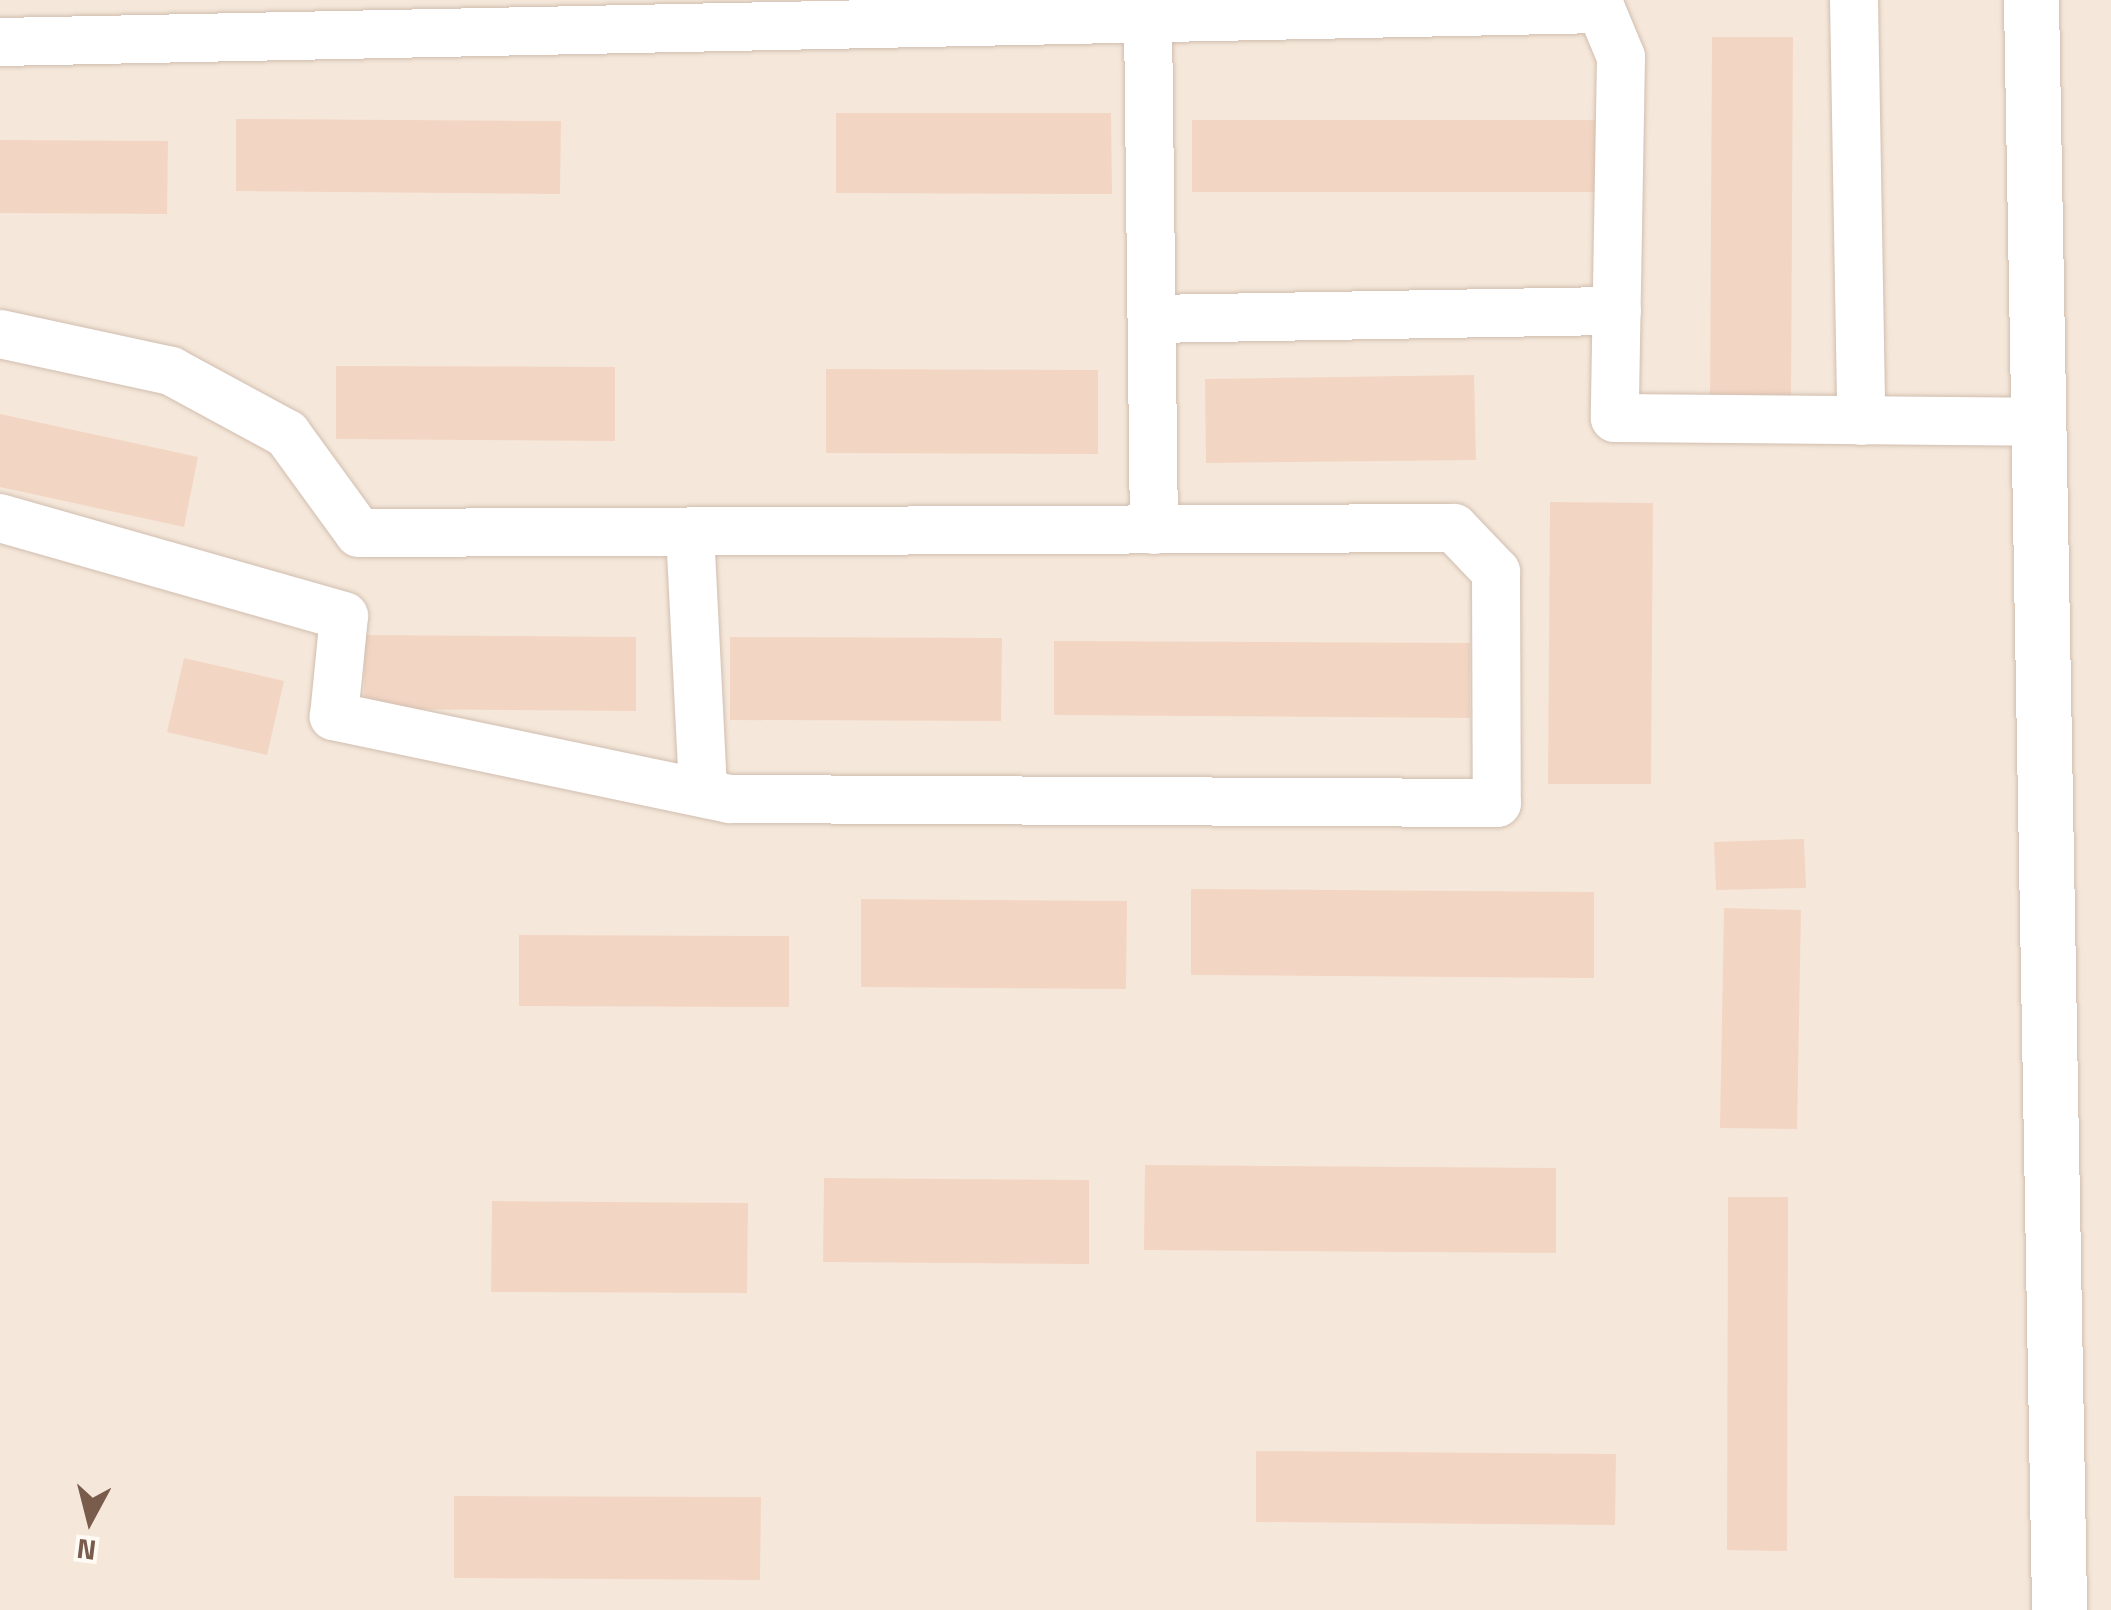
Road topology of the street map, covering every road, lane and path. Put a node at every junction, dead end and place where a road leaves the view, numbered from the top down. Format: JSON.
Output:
{"nodes":[{"id":1,"x":1854,"y":0,"type":"edge"},
{"id":2,"x":2031,"y":0,"type":"edge"},
{"id":3,"x":680,"y":14,"type":"edge"},
{"id":4,"x":1148,"y":18,"type":"junction"},
{"id":5,"x":0,"y":42,"type":"edge"},
{"id":6,"x":1617,"y":312,"type":"junction"},
{"id":7,"x":1152,"y":318,"type":"junction"},
{"id":8,"x":0,"y":334,"type":"edge"},
{"id":9,"x":1860,"y":421,"type":"junction"},
{"id":10,"x":2038,"y":422,"type":"junction"},
{"id":11,"x":0,"y":518,"type":"edge"},
{"id":12,"x":1154,"y":530,"type":"junction"},
{"id":13,"x":690,"y":532,"type":"junction"},
{"id":14,"x":702,"y":793,"type":"junction"},
{"id":15,"x":2059,"y":1610,"type":"edge"}],
"edges":[{"from":1,"to":9,"type":"street"},
{"from":2,"to":10,"type":"street"},
{"from":3,"to":4,"type":"street"},
{"from":3,"to":5,"type":"street"},
{"from":4,"to":6,"type":"street"},
{"from":4,"to":7,"type":"street"},
{"from":6,"to":7,"type":"street"},
{"from":6,"to":9,"type":"street"},
{"from":7,"to":12,"type":"street"},
{"from":8,"to":13,"type":"street"},
{"from":9,"to":10,"type":"street"},
{"from":10,"to":15,"type":"street"},
{"from":11,"to":14,"type":"street"},
{"from":12,"to":13,"type":"street"},
{"from":12,"to":14,"type":"street"},
{"from":13,"to":14,"type":"street"}]}
